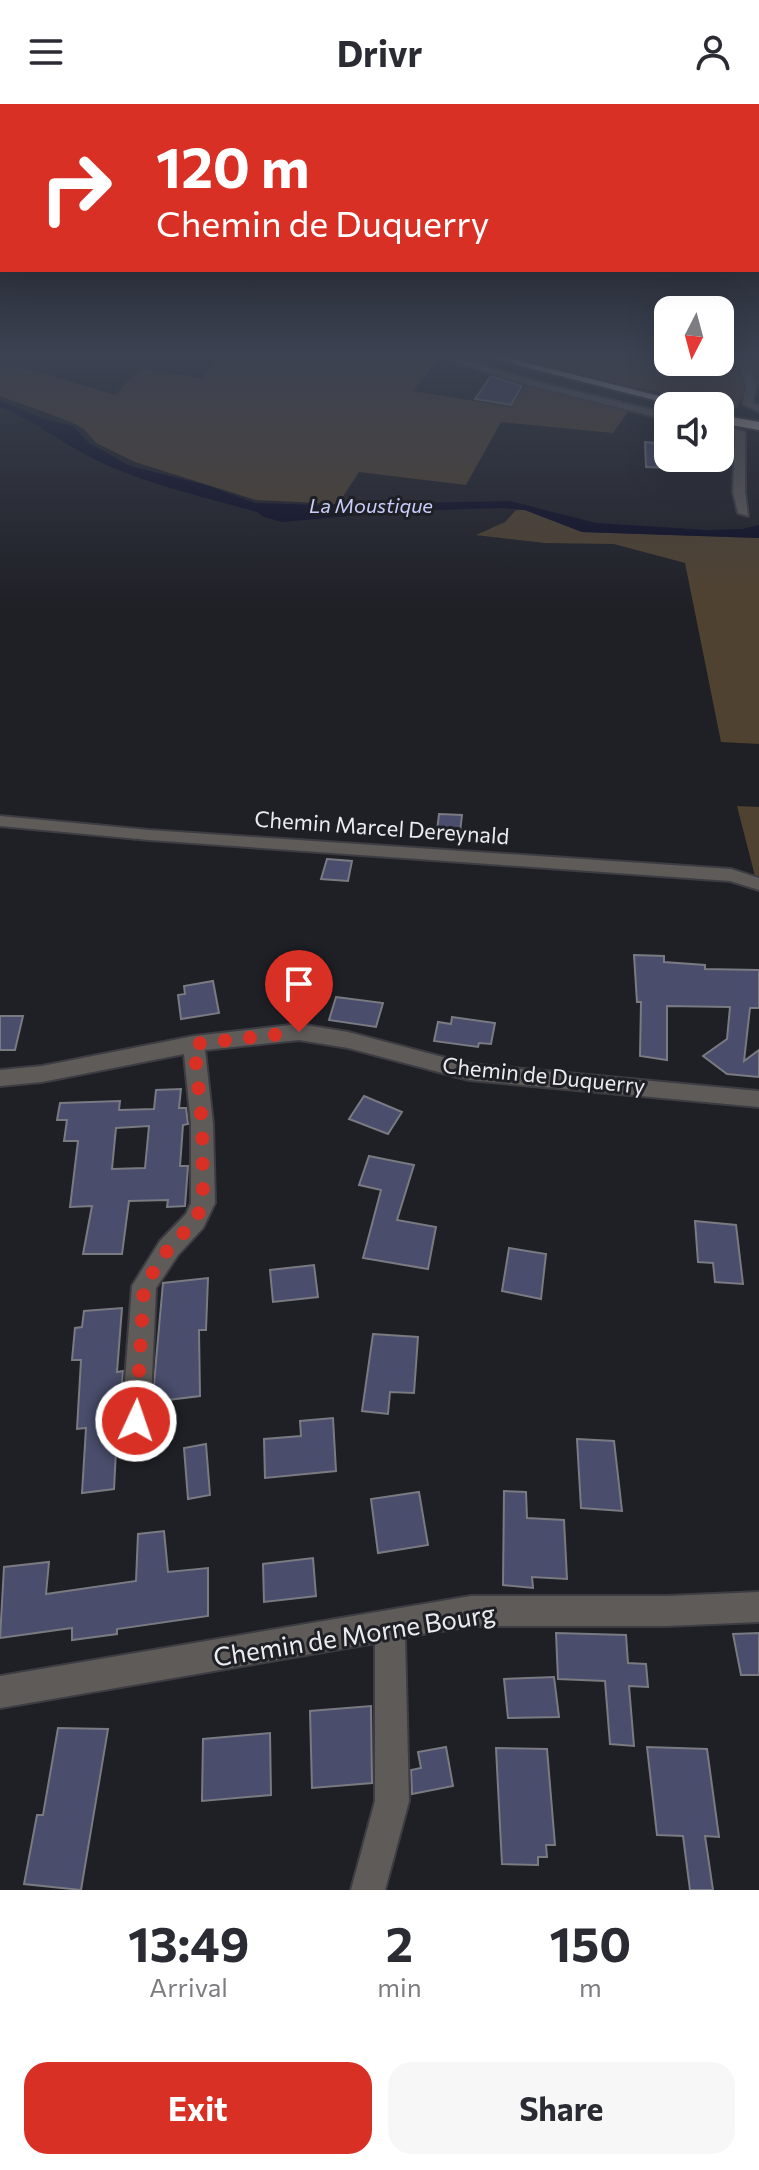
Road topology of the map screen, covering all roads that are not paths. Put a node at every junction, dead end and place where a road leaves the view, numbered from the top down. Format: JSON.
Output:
{"nodes":[{"id":1,"x":740,"y":441,"type":"edge"},
{"id":2,"x":744,"y":513,"type":"dead end"},
{"id":3,"x":0,"y":821,"type":"edge"},
{"id":4,"x":759,"y":884,"type":"edge"},
{"id":5,"x":194,"y":1044,"type":"junction"},
{"id":6,"x":0,"y":1078,"type":"edge"},
{"id":7,"x":759,"y":1099,"type":"edge"},
{"id":8,"x":136,"y":1421,"type":"dead end"},
{"id":9,"x":759,"y":1607,"type":"edge"},
{"id":10,"x":390,"y":1627,"type":"junction"},
{"id":11,"x":0,"y":1692,"type":"edge"},
{"id":12,"x":368,"y":1890,"type":"edge"}],
"edges":[{"from":1,"to":2,"type":"street"},
{"from":3,"to":4,"type":"street","name":"Chemin Marcel Dereynald"},
{"from":5,"to":6,"type":"street","name":"Chemin de Duquerry"},
{"from":5,"to":7,"type":"street","name":"Chemin de Duquerry"},
{"from":5,"to":8,"type":"street"},
{"from":9,"to":10,"type":"street","name":"Chemin de Morne Bourg"},
{"from":10,"to":11,"type":"street","name":"Chemin de Morne Bourg"},
{"from":10,"to":12,"type":"street"}]}
